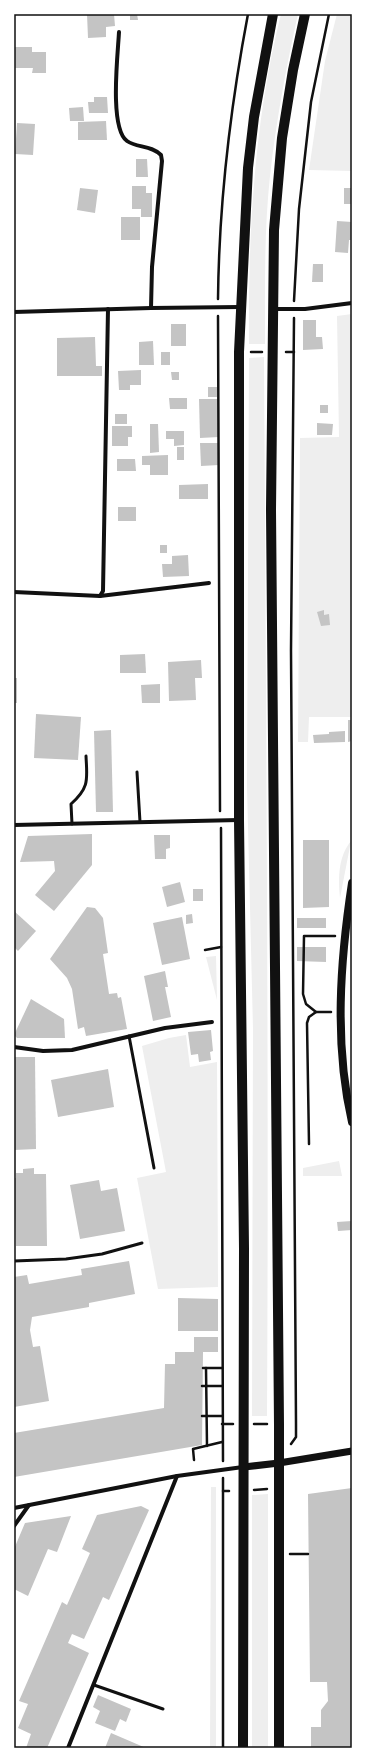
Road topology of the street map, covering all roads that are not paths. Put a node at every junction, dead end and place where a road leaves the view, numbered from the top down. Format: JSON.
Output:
{"nodes":[{"id":1,"x":273,"y":14,"type":"edge"},
{"id":2,"x":305,"y":14,"type":"edge"},
{"id":3,"x":119,"y":32,"type":"dead end"},
{"id":4,"x":352,"y":303,"type":"edge"},
{"id":5,"x":240,"y":307,"type":"junction"},
{"id":6,"x":151,"y":308,"type":"junction"},
{"id":7,"x":108,"y":309,"type":"junction"},
{"id":8,"x":273,"y":309,"type":"junction"},
{"id":9,"x":14,"y":312,"type":"edge"},
{"id":10,"x":209,"y":583,"type":"dead end"},
{"id":11,"x":14,"y":592,"type":"edge"},
{"id":12,"x":100,"y":596,"type":"junction"},
{"id":13,"x":86,"y":756,"type":"dead end"},
{"id":14,"x":137,"y":772,"type":"dead end"},
{"id":15,"x":239,"y":820,"type":"junction"},
{"id":16,"x":140,"y":822,"type":"junction"},
{"id":17,"x":72,"y":824,"type":"junction"},
{"id":18,"x":14,"y":825,"type":"edge"},
{"id":19,"x":352,"y":883,"type":"edge"},
{"id":20,"x":212,"y":1022,"type":"dead end"},
{"id":21,"x":129,"y":1036,"type":"junction"},
{"id":22,"x":14,"y":1047,"type":"edge"},
{"id":23,"x":352,"y":1122,"type":"edge"},
{"id":24,"x":154,"y":1168,"type":"dead end"},
{"id":25,"x":142,"y":1243,"type":"dead end"},
{"id":26,"x":14,"y":1261,"type":"edge"},
{"id":27,"x":352,"y":1451,"type":"edge"},
{"id":28,"x":279,"y":1463,"type":"junction"},
{"id":29,"x":244,"y":1467,"type":"junction"},
{"id":30,"x":177,"y":1476,"type":"junction"},
{"id":31,"x":29,"y":1505,"type":"junction"},
{"id":32,"x":14,"y":1508,"type":"edge"},
{"id":33,"x":14,"y":1526,"type":"edge"},
{"id":34,"x":94,"y":1685,"type":"junction"},
{"id":35,"x":163,"y":1709,"type":"dead end"},
{"id":36,"x":68,"y":1748,"type":"edge"},
{"id":37,"x":243,"y":1748,"type":"edge"},
{"id":38,"x":279,"y":1748,"type":"edge"}],
"edges":[{"from":1,"to":5,"type":"main road"},
{"from":2,"to":8,"type":"main road"},
{"from":3,"to":6,"type":"street"},
{"from":4,"to":8,"type":"street"},
{"from":5,"to":6,"type":"street"},
{"from":5,"to":15,"type":"main road"},
{"from":6,"to":7,"type":"street"},
{"from":7,"to":9,"type":"street"},
{"from":7,"to":12,"type":"street"},
{"from":8,"to":28,"type":"main road"},
{"from":10,"to":12,"type":"street"},
{"from":11,"to":12,"type":"street"},
{"from":13,"to":17,"type":"lane"},
{"from":14,"to":16,"type":"lane"},
{"from":15,"to":16,"type":"street"},
{"from":15,"to":29,"type":"main road"},
{"from":16,"to":17,"type":"street"},
{"from":17,"to":18,"type":"street"},
{"from":19,"to":23,"type":"main road"},
{"from":20,"to":21,"type":"street"},
{"from":21,"to":22,"type":"street"},
{"from":21,"to":24,"type":"lane"},
{"from":25,"to":26,"type":"lane"},
{"from":27,"to":28,"type":"street"},
{"from":28,"to":29,"type":"street"},
{"from":28,"to":38,"type":"main road"},
{"from":29,"to":30,"type":"street"},
{"from":29,"to":37,"type":"main road"},
{"from":30,"to":31,"type":"street"},
{"from":30,"to":34,"type":"street"},
{"from":31,"to":32,"type":"street"},
{"from":31,"to":33,"type":"street"},
{"from":34,"to":35,"type":"lane"},
{"from":34,"to":36,"type":"street"}]}
